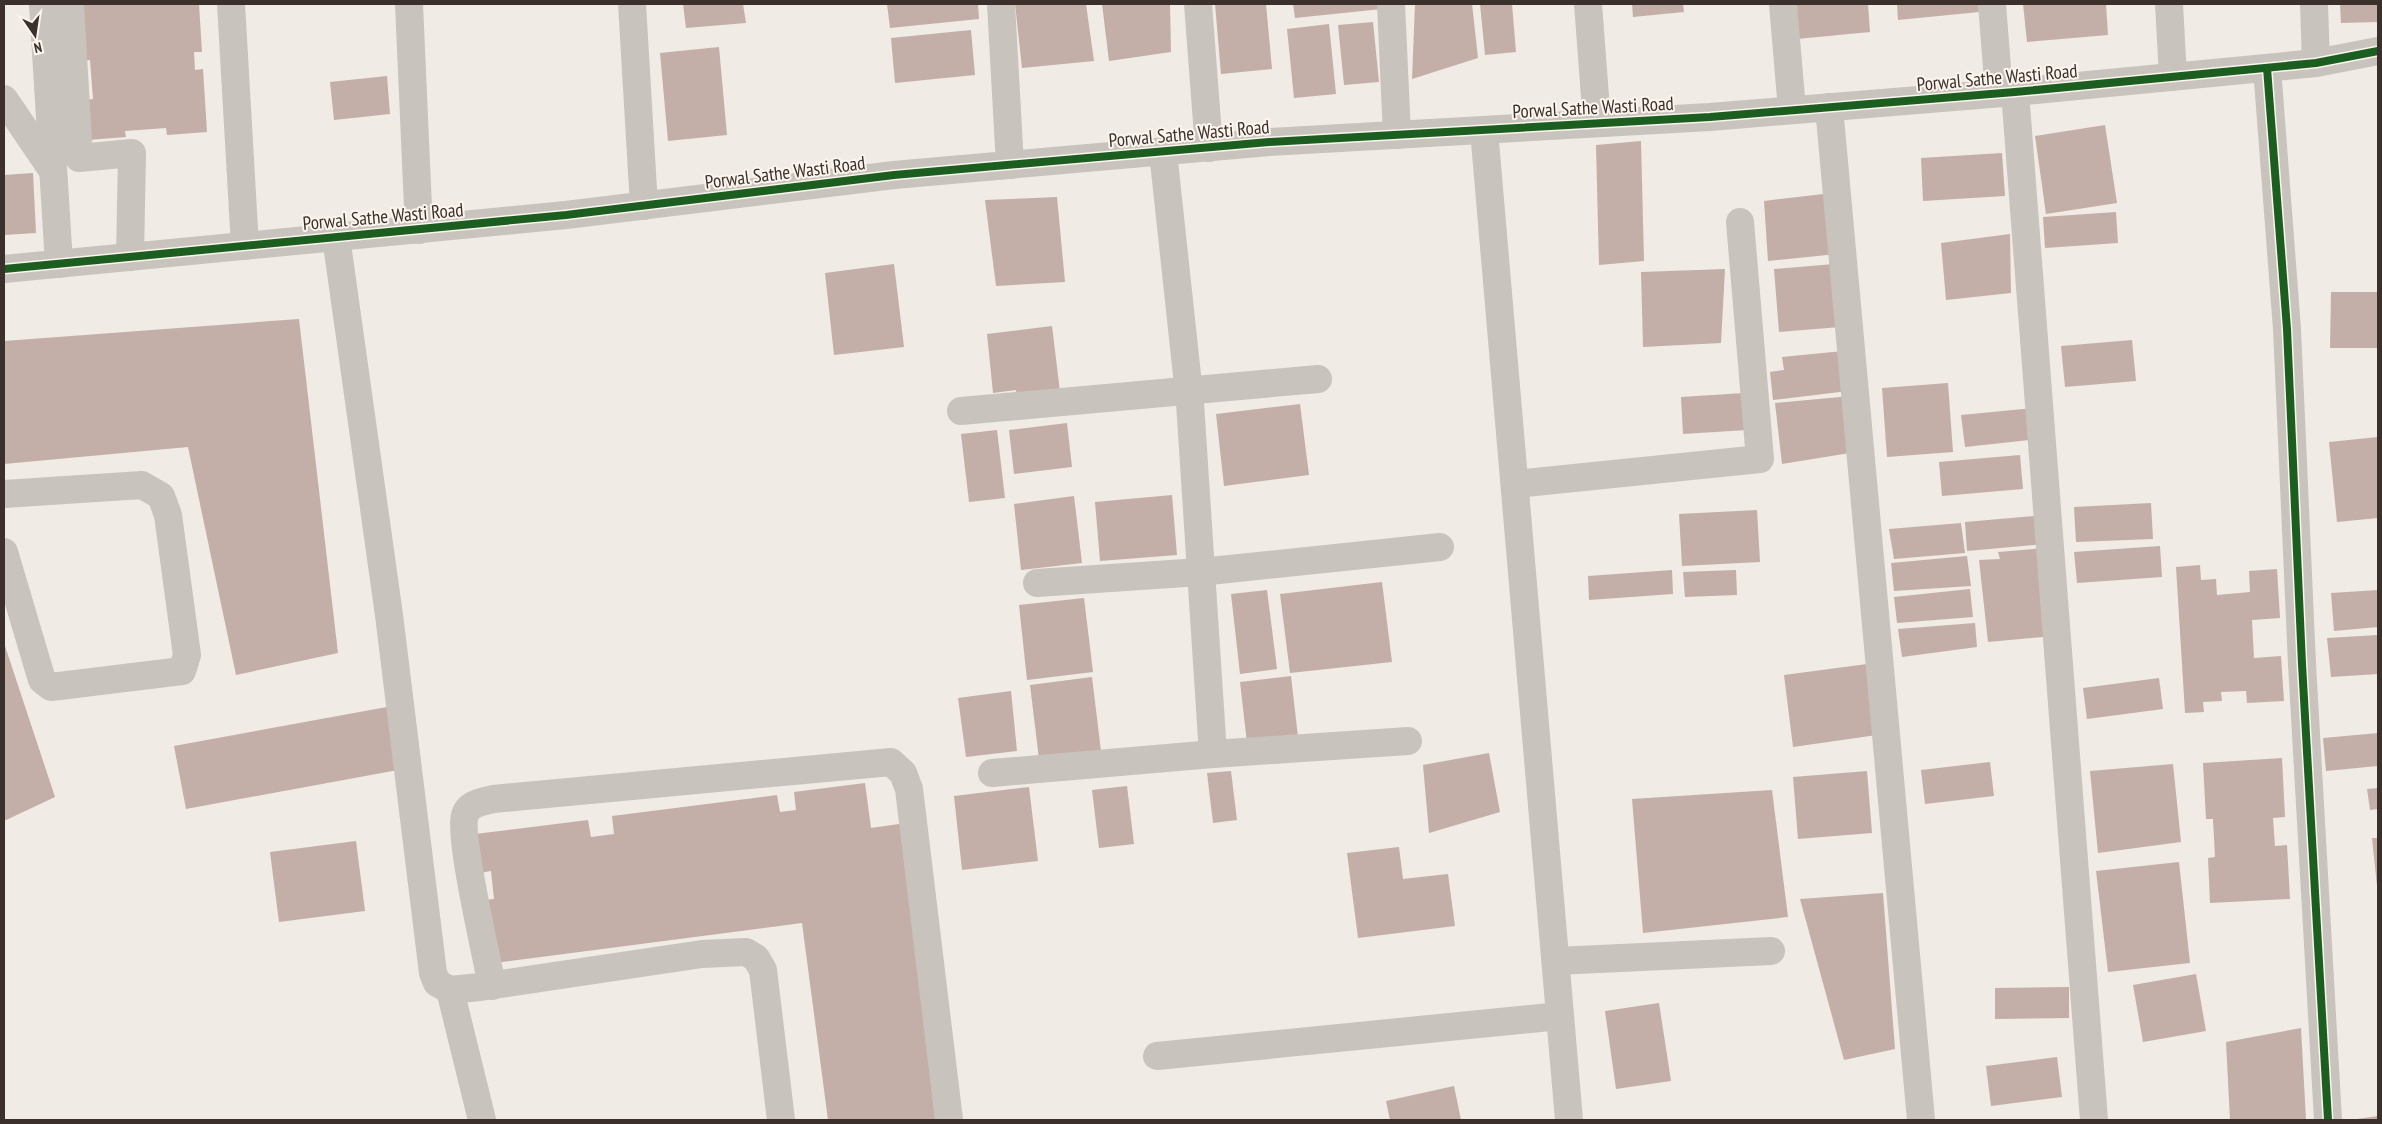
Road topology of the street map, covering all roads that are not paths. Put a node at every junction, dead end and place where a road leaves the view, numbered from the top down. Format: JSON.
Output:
{"nodes":[{"id":1,"x":44,"y":4,"type":"edge"},
{"id":2,"x":70,"y":4,"type":"edge"},
{"id":3,"x":231,"y":4,"type":"edge"},
{"id":4,"x":408,"y":4,"type":"edge"},
{"id":5,"x":632,"y":4,"type":"edge"},
{"id":6,"x":1001,"y":4,"type":"edge"},
{"id":7,"x":1198,"y":4,"type":"edge"},
{"id":8,"x":1391,"y":4,"type":"edge"},
{"id":9,"x":1588,"y":4,"type":"edge"},
{"id":10,"x":1783,"y":4,"type":"edge"},
{"id":11,"x":1992,"y":4,"type":"edge"},
{"id":12,"x":2169,"y":4,"type":"edge"},
{"id":13,"x":2314,"y":4,"type":"edge"},
{"id":14,"x":2378,"y":52,"type":"edge"},
{"id":15,"x":2316,"y":63,"type":"junction"},
{"id":16,"x":2267,"y":68,"type":"junction"},
{"id":17,"x":2173,"y":77,"type":"junction"},
{"id":18,"x":2007,"y":93,"type":"junction"},
{"id":19,"x":4,"y":99,"type":"edge"},
{"id":20,"x":1829,"y":107,"type":"junction"},
{"id":21,"x":1792,"y":110,"type":"junction"},
{"id":22,"x":1597,"y":123,"type":"junction"},
{"id":23,"x":1484,"y":130,"type":"junction"},
{"id":24,"x":1397,"y":135,"type":"junction"},
{"id":25,"x":1209,"y":148,"type":"junction"},
{"id":26,"x":1163,"y":152,"type":"junction"},
{"id":27,"x":1010,"y":165,"type":"junction"},
{"id":28,"x":53,"y":171,"type":"junction"},
{"id":29,"x":644,"y":206,"type":"junction"},
{"id":30,"x":1740,"y":222,"type":"dead end"},
{"id":31,"x":419,"y":230,"type":"junction"},
{"id":32,"x":336,"y":237,"type":"junction"},
{"id":33,"x":246,"y":246,"type":"junction"},
{"id":34,"x":130,"y":257,"type":"junction"},
{"id":35,"x":59,"y":264,"type":"junction"},
{"id":36,"x":4,"y":269,"type":"edge"},
{"id":37,"x":1318,"y":379,"type":"dead end"},
{"id":38,"x":1188,"y":392,"type":"junction"},
{"id":39,"x":961,"y":411,"type":"dead end"},
{"id":40,"x":1515,"y":484,"type":"junction"},
{"id":41,"x":4,"y":494,"type":"edge"},
{"id":42,"x":1440,"y":547,"type":"dead end"},
{"id":43,"x":4,"y":552,"type":"edge"},
{"id":44,"x":1200,"y":572,"type":"junction"},
{"id":45,"x":1037,"y":584,"type":"dead end"},
{"id":46,"x":1408,"y":740,"type":"dead end"},
{"id":47,"x":1213,"y":754,"type":"junction"},
{"id":48,"x":992,"y":773,"type":"dead end"},
{"id":49,"x":1772,"y":951,"type":"dead end"},
{"id":50,"x":1556,"y":961,"type":"junction"},
{"id":51,"x":492,"y":986,"type":"junction"},
{"id":52,"x":450,"y":990,"type":"junction"},
{"id":53,"x":1560,"y":1016,"type":"junction"},
{"id":54,"x":1157,"y":1056,"type":"dead end"},
{"id":55,"x":482,"y":1120,"type":"edge"},
{"id":56,"x":781,"y":1120,"type":"edge"},
{"id":57,"x":949,"y":1120,"type":"edge"},
{"id":58,"x":1569,"y":1120,"type":"edge"},
{"id":59,"x":1921,"y":1120,"type":"edge"},
{"id":60,"x":2094,"y":1120,"type":"edge"},
{"id":61,"x":2328,"y":1120,"type":"edge"}],
"edges":[{"from":1,"to":28,"type":"street"},
{"from":2,"to":34,"type":"street"},
{"from":3,"to":33,"type":"street"},
{"from":4,"to":31,"type":"street"},
{"from":5,"to":29,"type":"street"},
{"from":6,"to":27,"type":"street"},
{"from":7,"to":25,"type":"street"},
{"from":8,"to":24,"type":"street"},
{"from":9,"to":22,"type":"street"},
{"from":10,"to":21,"type":"street"},
{"from":11,"to":18,"type":"street"},
{"from":12,"to":17,"type":"street"},
{"from":13,"to":15,"type":"street"},
{"from":14,"to":15,"type":"street","name":"Porwal Sathe Wasti Road"},
{"from":15,"to":16,"type":"street","name":"Porwal Sathe Wasti Road"},
{"from":16,"to":17,"type":"street","name":"Porwal Sathe Wasti Road"},
{"from":16,"to":61,"type":"street"},
{"from":17,"to":18,"type":"street","name":"Porwal Sathe Wasti Road"},
{"from":18,"to":20,"type":"street","name":"Porwal Sathe Wasti Road"},
{"from":18,"to":60,"type":"street"},
{"from":19,"to":28,"type":"street"},
{"from":20,"to":21,"type":"street","name":"Porwal Sathe Wasti Road"},
{"from":20,"to":59,"type":"street"},
{"from":21,"to":22,"type":"street","name":"Porwal Sathe Wasti Road"},
{"from":22,"to":23,"type":"street","name":"Porwal Sathe Wasti Road"},
{"from":23,"to":24,"type":"street","name":"Porwal Sathe Wasti Road"},
{"from":23,"to":40,"type":"street"},
{"from":24,"to":25,"type":"street","name":"Porwal Sathe Wasti Road"},
{"from":25,"to":26,"type":"street","name":"Porwal Sathe Wasti Road"},
{"from":26,"to":27,"type":"street","name":"Porwal Sathe Wasti Road"},
{"from":26,"to":38,"type":"street"},
{"from":27,"to":29,"type":"street","name":"Porwal Sathe Wasti Road"},
{"from":28,"to":35,"type":"street"},
{"from":29,"to":31,"type":"street","name":"Porwal Sathe Wasti Road"},
{"from":30,"to":40,"type":"street"},
{"from":31,"to":32,"type":"street","name":"Porwal Sathe Wasti Road"},
{"from":32,"to":33,"type":"street","name":"Porwal Sathe Wasti Road"},
{"from":32,"to":52,"type":"street"},
{"from":33,"to":34,"type":"street","name":"Porwal Sathe Wasti Road"},
{"from":34,"to":35,"type":"street","name":"Porwal Sathe Wasti Road"},
{"from":35,"to":36,"type":"street","name":"Porwal Sathe Wasti Road"},
{"from":37,"to":38,"type":"street"},
{"from":38,"to":39,"type":"street"},
{"from":38,"to":44,"type":"street"},
{"from":40,"to":50,"type":"street"},
{"from":41,"to":43,"type":"street"},
{"from":42,"to":44,"type":"street"},
{"from":44,"to":45,"type":"street"},
{"from":44,"to":47,"type":"street"},
{"from":46,"to":47,"type":"street"},
{"from":47,"to":48,"type":"street"},
{"from":49,"to":50,"type":"street"},
{"from":50,"to":53,"type":"street"},
{"from":51,"to":52,"type":"street"},
{"from":51,"to":56,"type":"street"},
{"from":51,"to":57,"type":"street"},
{"from":52,"to":55,"type":"street"},
{"from":53,"to":54,"type":"street"},
{"from":53,"to":58,"type":"street"}]}
